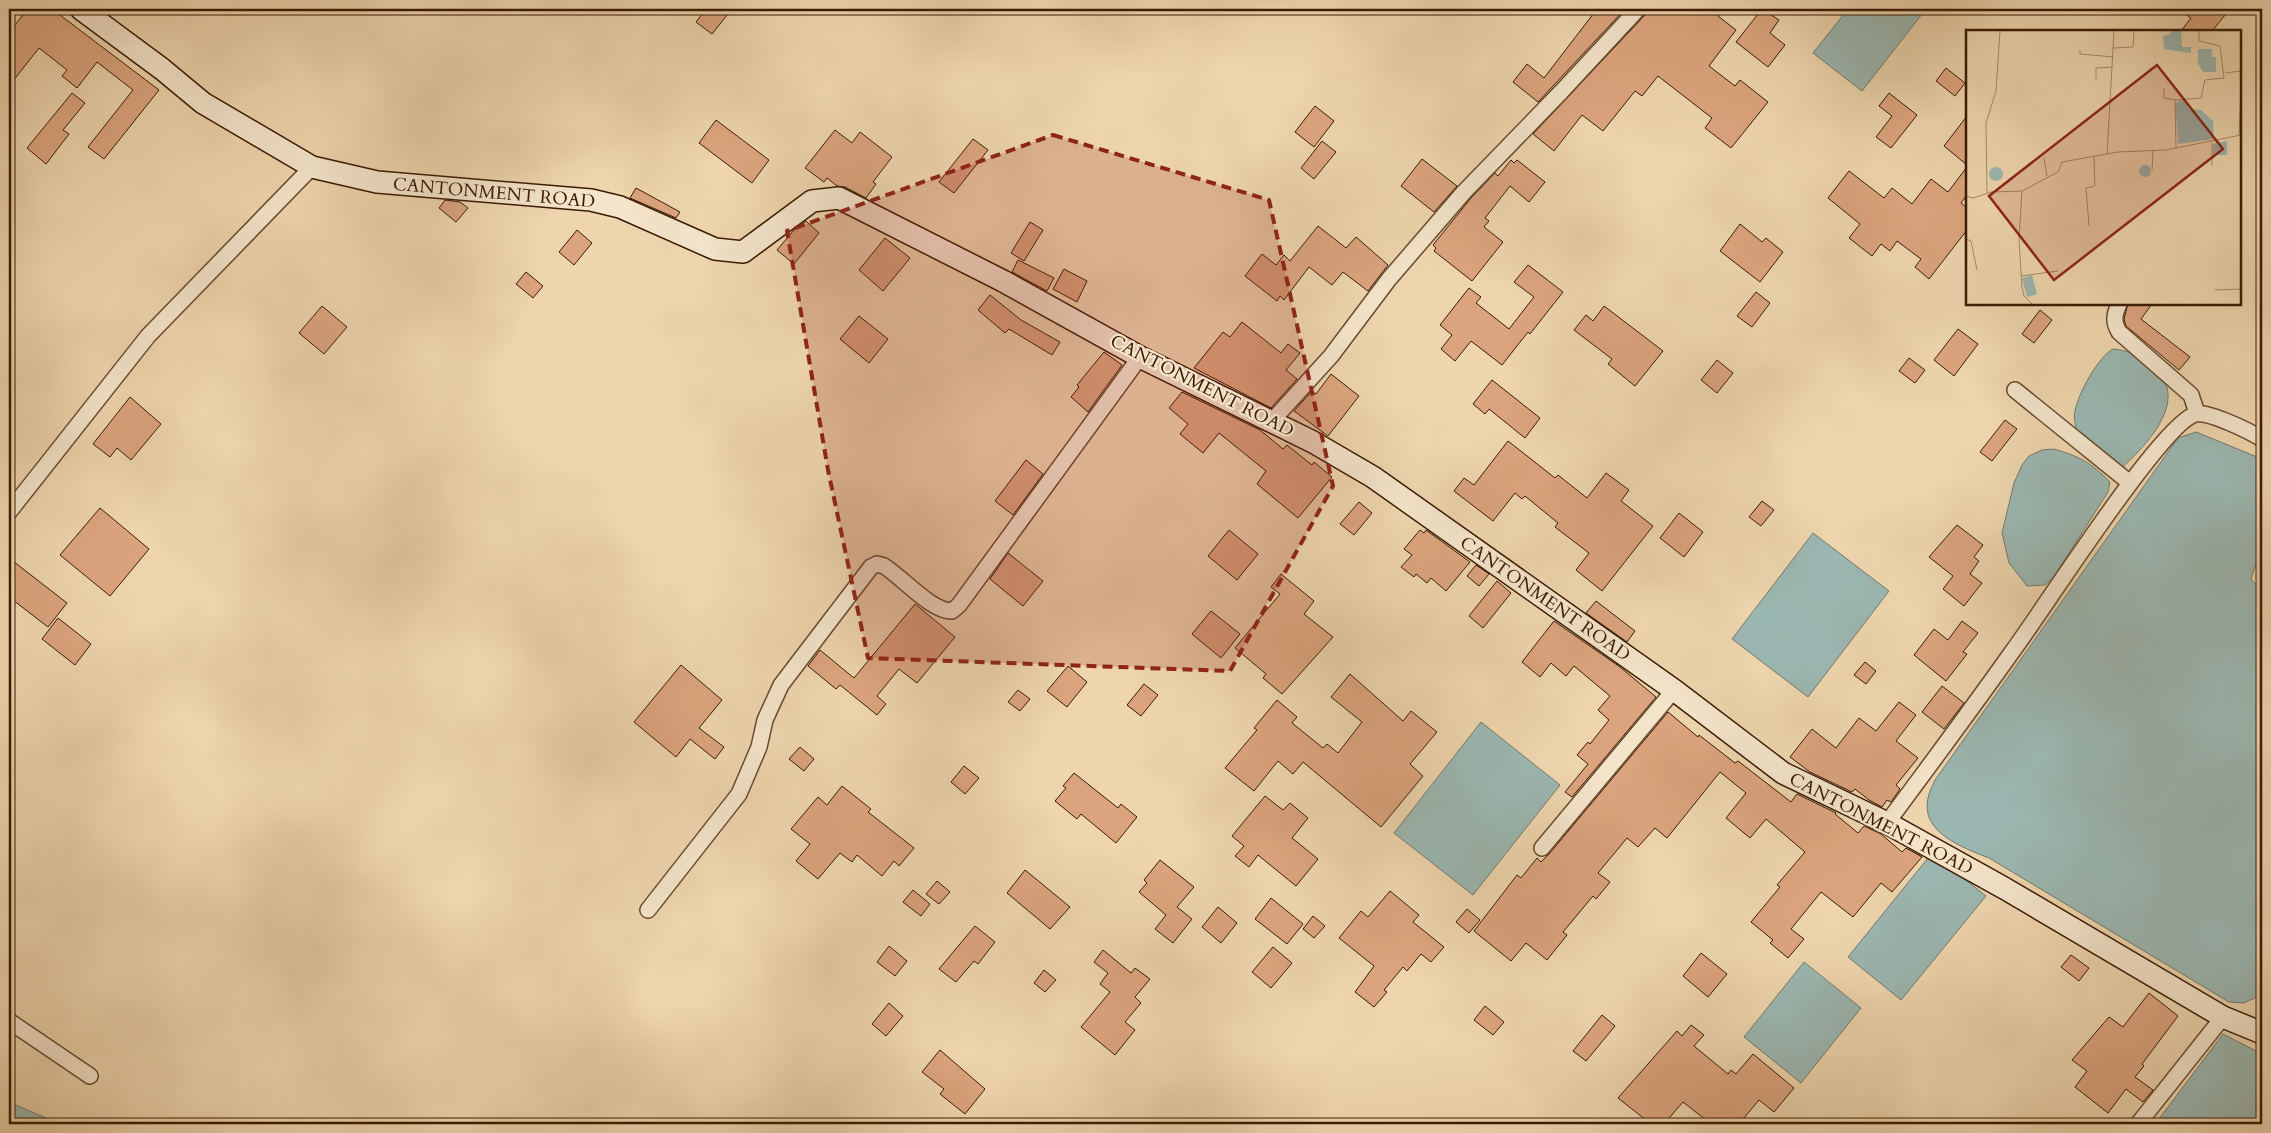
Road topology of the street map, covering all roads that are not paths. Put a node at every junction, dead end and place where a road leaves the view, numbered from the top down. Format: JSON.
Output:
{"nodes":[{"id":1,"x":80,"y":9,"type":"edge"},
{"id":2,"x":1638,"y":9,"type":"edge"},
{"id":3,"x":312,"y":167,"type":"junction"},
{"id":4,"x":2119,"y":305,"type":"edge"},
{"id":5,"x":1140,"y":357,"type":"junction"},
{"id":6,"x":2015,"y":390,"type":"dead end"},
{"id":7,"x":2196,"y":413,"type":"junction"},
{"id":8,"x":1271,"y":422,"type":"junction"},
{"id":9,"x":2262,"y":439,"type":"edge"},
{"id":10,"x":2130,"y":483,"type":"junction"},
{"id":11,"x":9,"y":512,"type":"edge"},
{"id":12,"x":1674,"y":690,"type":"junction"},
{"id":13,"x":1887,"y":823,"type":"junction"},
{"id":14,"x":1542,"y":848,"type":"dead end"},
{"id":15,"x":648,"y":910,"type":"dead end"},
{"id":16,"x":2223,"y":1017,"type":"junction"},
{"id":17,"x":9,"y":1021,"type":"edge"},
{"id":18,"x":2262,"y":1033,"type":"edge"},
{"id":19,"x":90,"y":1076,"type":"dead end"},
{"id":20,"x":2138,"y":1124,"type":"edge"}],
"edges":[{"from":1,"to":3,"type":"main road","name":"CANTONMENT ROAD"},
{"from":2,"to":8,"type":"street"},
{"from":3,"to":5,"type":"main road","name":"CANTONMENT ROAD"},
{"from":3,"to":11,"type":"street"},
{"from":4,"to":7,"type":"street"},
{"from":5,"to":8,"type":"main road","name":"CANTONMENT ROAD"},
{"from":5,"to":15,"type":"street"},
{"from":6,"to":10,"type":"street"},
{"from":7,"to":9,"type":"street"},
{"from":7,"to":10,"type":"street"},
{"from":8,"to":12,"type":"main road","name":"CANTONMENT ROAD"},
{"from":10,"to":13,"type":"street"},
{"from":12,"to":13,"type":"main road","name":"CANTONMENT ROAD"},
{"from":12,"to":14,"type":"street"},
{"from":13,"to":16,"type":"main road","name":"CANTONMENT ROAD"},
{"from":16,"to":18,"type":"main road","name":"CANTONMENT ROAD"},
{"from":16,"to":20,"type":"street"},
{"from":17,"to":19,"type":"street"}]}
